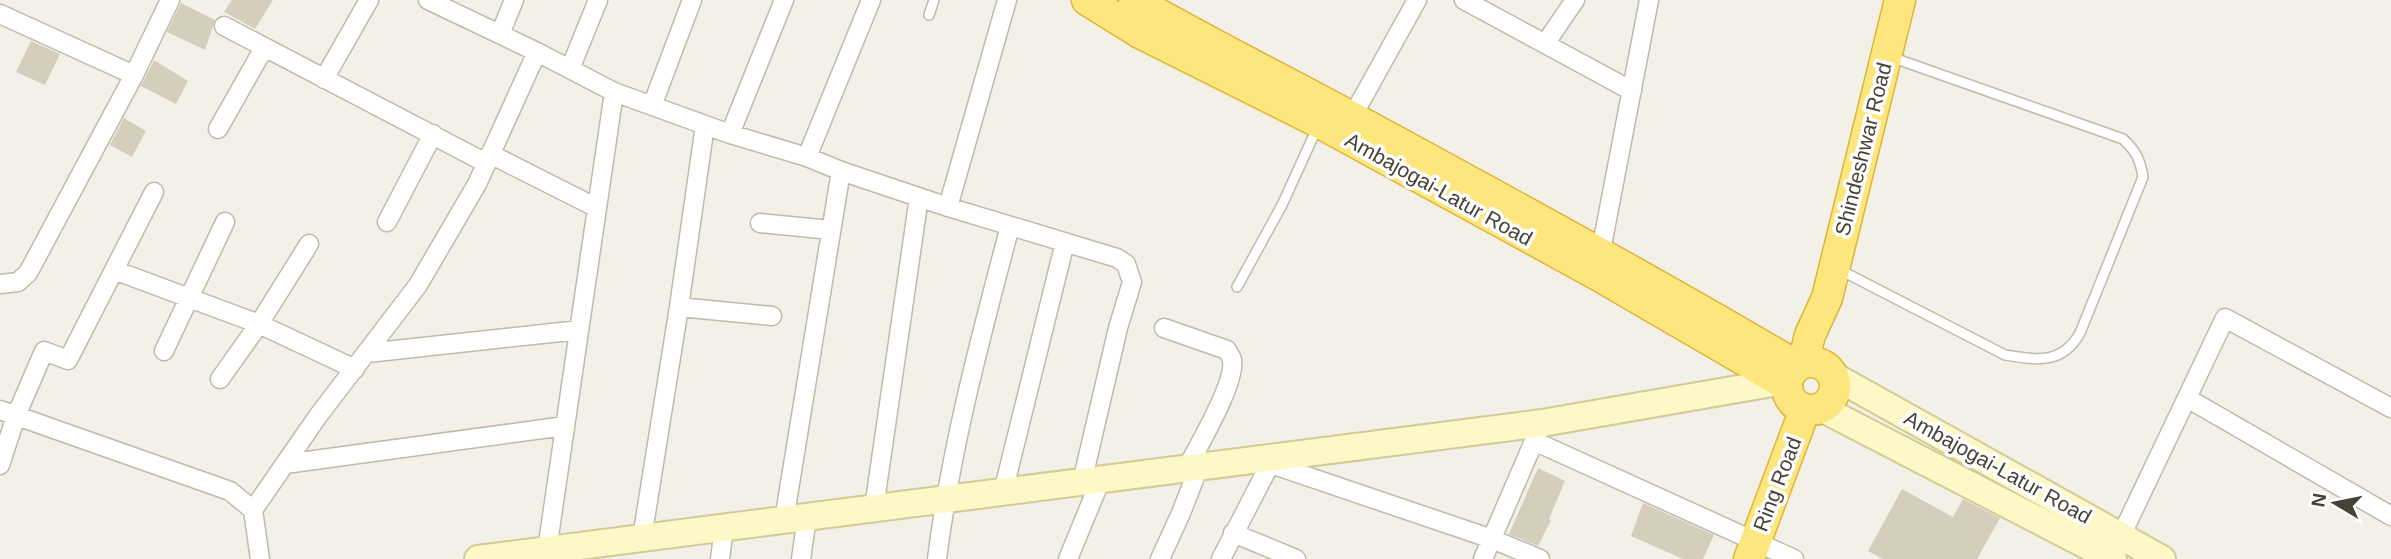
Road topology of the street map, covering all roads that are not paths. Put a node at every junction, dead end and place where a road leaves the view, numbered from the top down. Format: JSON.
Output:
{"nodes":[{"id":1,"x":170,"y":0,"type":"edge"},
{"id":2,"x":369,"y":0,"type":"edge"},
{"id":3,"x":428,"y":0,"type":"edge"},
{"id":4,"x":514,"y":0,"type":"edge"},
{"id":5,"x":598,"y":0,"type":"edge"},
{"id":6,"x":692,"y":0,"type":"edge"},
{"id":7,"x":784,"y":0,"type":"edge"},
{"id":8,"x":870,"y":0,"type":"edge"},
{"id":9,"x":934,"y":0,"type":"edge"},
{"id":10,"x":1007,"y":0,"type":"edge"},
{"id":11,"x":1087,"y":0,"type":"edge"},
{"id":12,"x":1417,"y":0,"type":"edge"},
{"id":13,"x":1464,"y":0,"type":"edge"},
{"id":14,"x":1575,"y":0,"type":"edge"},
{"id":15,"x":1900,"y":0,"type":"edge"},
{"id":16,"x":1644,"y":2,"type":"edge"},
{"id":17,"x":1128,"y":7,"type":"edge"},
{"id":18,"x":0,"y":14,"type":"edge"},
{"id":19,"x":929,"y":15,"type":"dead end"},
{"id":20,"x":224,"y":26,"type":"dead end"},
{"id":21,"x":500,"y":34,"type":"junction"},
{"id":22,"x":1545,"y":44,"type":"junction"},
{"id":23,"x":264,"y":48,"type":"junction"},
{"id":24,"x":537,"y":52,"type":"junction"},
{"id":25,"x":1886,"y":55,"type":"junction"},
{"id":26,"x":570,"y":69,"type":"junction"},
{"id":27,"x":134,"y":75,"type":"junction"},
{"id":28,"x":324,"y":79,"type":"junction"},
{"id":29,"x":1632,"y":91,"type":"junction"},
{"id":30,"x":614,"y":92,"type":"junction"},
{"id":31,"x":652,"y":106,"type":"junction"},
{"id":32,"x":1352,"y":117,"type":"junction"},
{"id":33,"x":1320,"y":123,"type":"junction"},
{"id":34,"x":705,"y":125,"type":"junction"},
{"id":35,"x":218,"y":129,"type":"dead end"},
{"id":36,"x":433,"y":134,"type":"junction"},
{"id":37,"x":730,"y":134,"type":"junction"},
{"id":38,"x":807,"y":157,"type":"junction"},
{"id":39,"x":488,"y":159,"type":"junction"},
{"id":40,"x":841,"y":171,"type":"junction"},
{"id":41,"x":154,"y":192,"type":"dead end"},
{"id":42,"x":919,"y":197,"type":"junction"},
{"id":43,"x":597,"y":208,"type":"junction"},
{"id":44,"x":948,"y":208,"type":"junction"},
{"id":45,"x":225,"y":222,"type":"dead end"},
{"id":46,"x":387,"y":222,"type":"dead end"},
{"id":47,"x":760,"y":223,"type":"dead end"},
{"id":48,"x":1010,"y":226,"type":"junction"},
{"id":49,"x":831,"y":230,"type":"junction"},
{"id":50,"x":1065,"y":242,"type":"junction"},
{"id":51,"x":309,"y":244,"type":"dead end"},
{"id":52,"x":1599,"y":264,"type":"junction"},
{"id":53,"x":1834,"y":267,"type":"junction"},
{"id":54,"x":114,"y":270,"type":"junction"},
{"id":55,"x":0,"y":284,"type":"edge"},
{"id":56,"x":1237,"y":286,"type":"dead end"},
{"id":57,"x":190,"y":298,"type":"junction"},
{"id":58,"x":679,"y":307,"type":"junction"},
{"id":59,"x":772,"y":316,"type":"dead end"},
{"id":60,"x":259,"y":324,"type":"junction"},
{"id":61,"x":1164,"y":328,"type":"dead end"},
{"id":62,"x":579,"y":330,"type":"junction"},
{"id":63,"x":164,"y":351,"type":"dead end"},
{"id":64,"x":367,"y":353,"type":"junction"},
{"id":65,"x":355,"y":369,"type":"junction"},
{"id":66,"x":1804,"y":373,"type":"junction"},
{"id":67,"x":220,"y":379,"type":"dead end"},
{"id":68,"x":2187,"y":398,"type":"junction"},
{"id":69,"x":2391,"y":408,"type":"edge"},
{"id":70,"x":1813,"y":409,"type":"junction"},
{"id":71,"x":8,"y":413,"type":"edge"},
{"id":72,"x":565,"y":426,"type":"junction"},
{"id":73,"x":1538,"y":432,"type":"junction"},
{"id":74,"x":1264,"y":461,"type":"junction"},
{"id":75,"x":285,"y":464,"type":"junction"},
{"id":76,"x":0,"y":466,"type":"edge"},
{"id":77,"x":1193,"y":468,"type":"junction"},
{"id":78,"x":1092,"y":481,"type":"junction"},
{"id":79,"x":1003,"y":492,"type":"junction"},
{"id":80,"x":945,"y":499,"type":"junction"},
{"id":81,"x":874,"y":509,"type":"junction"},
{"id":82,"x":253,"y":510,"type":"junction"},
{"id":83,"x":2391,"y":516,"type":"edge"},
{"id":84,"x":796,"y":518,"type":"junction"},
{"id":85,"x":724,"y":528,"type":"junction"},
{"id":86,"x":1233,"y":533,"type":"junction"},
{"id":87,"x":642,"y":538,"type":"junction"},
{"id":88,"x":1492,"y":540,"type":"junction"},
{"id":89,"x":2117,"y":547,"type":"edge"},
{"id":90,"x":547,"y":550,"type":"junction"},
{"id":91,"x":1752,"y":550,"type":"edge"},
{"id":92,"x":489,"y":558,"type":"edge"},
{"id":93,"x":260,"y":559,"type":"edge"},
{"id":94,"x":720,"y":559,"type":"edge"},
{"id":95,"x":801,"y":559,"type":"edge"},
{"id":96,"x":937,"y":559,"type":"edge"},
{"id":97,"x":1068,"y":559,"type":"edge"},
{"id":98,"x":1160,"y":559,"type":"edge"},
{"id":99,"x":1220,"y":559,"type":"edge"},
{"id":100,"x":1296,"y":559,"type":"edge"},
{"id":101,"x":1483,"y":559,"type":"edge"},
{"id":102,"x":1540,"y":559,"type":"edge"},
{"id":103,"x":1794,"y":559,"type":"edge"},
{"id":104,"x":2162,"y":559,"type":"edge"}],
"edges":[{"from":1,"to":27,"type":"street"},
{"from":2,"to":28,"type":"street"},
{"from":3,"to":21,"type":"street"},
{"from":4,"to":21,"type":"street"},
{"from":5,"to":26,"type":"street"},
{"from":6,"to":31,"type":"street"},
{"from":7,"to":37,"type":"street"},
{"from":8,"to":38,"type":"street"},
{"from":9,"to":19,"type":"lane"},
{"from":10,"to":44,"type":"street"},
{"from":11,"to":17,"type":"highway","name":"Ambajogai-Latur Road"},
{"from":12,"to":32,"type":"street"},
{"from":13,"to":22,"type":"street"},
{"from":14,"to":22,"type":"street"},
{"from":15,"to":25,"type":"highway","name":"Shindeshwar Road"},
{"from":16,"to":29,"type":"street"},
{"from":17,"to":32,"type":"highway"},
{"from":17,"to":33,"type":"highway","name":"Ambajogai-Latur Road"},
{"from":18,"to":27,"type":"street"},
{"from":20,"to":23,"type":"street"},
{"from":21,"to":24,"type":"street"},
{"from":22,"to":29,"type":"street"},
{"from":23,"to":28,"type":"street"},
{"from":23,"to":35,"type":"street"},
{"from":24,"to":26,"type":"street"},
{"from":24,"to":39,"type":"street"},
{"from":25,"to":53,"type":"highway","name":"Shindeshwar Road"},
{"from":25,"to":53,"type":"lane"},
{"from":26,"to":30,"type":"street"},
{"from":27,"to":55,"type":"street"},
{"from":28,"to":36,"type":"street"},
{"from":29,"to":52,"type":"street"},
{"from":30,"to":31,"type":"street"},
{"from":30,"to":43,"type":"street"},
{"from":31,"to":34,"type":"street"},
{"from":32,"to":52,"type":"highway"},
{"from":33,"to":52,"type":"highway","name":"Ambajogai-Latur Road"},
{"from":33,"to":56,"type":"lane"},
{"from":34,"to":37,"type":"street"},
{"from":34,"to":58,"type":"street"},
{"from":36,"to":39,"type":"street"},
{"from":36,"to":46,"type":"street"},
{"from":37,"to":38,"type":"street"},
{"from":38,"to":40,"type":"street"},
{"from":39,"to":43,"type":"street"},
{"from":39,"to":64,"type":"street"},
{"from":40,"to":42,"type":"street"},
{"from":40,"to":49,"type":"street"},
{"from":41,"to":54,"type":"street"},
{"from":42,"to":44,"type":"street"},
{"from":42,"to":81,"type":"street"},
{"from":43,"to":62,"type":"street"},
{"from":44,"to":48,"type":"street"},
{"from":45,"to":57,"type":"street"},
{"from":47,"to":49,"type":"street"},
{"from":48,"to":50,"type":"street"},
{"from":48,"to":80,"type":"street"},
{"from":49,"to":84,"type":"street"},
{"from":50,"to":78,"type":"street"},
{"from":50,"to":79,"type":"street"},
{"from":51,"to":60,"type":"street"},
{"from":52,"to":66,"type":"highway","name":"Ambajogai-Latur Road"},
{"from":53,"to":66,"type":"highway","name":"Shindeshwar Road"},
{"from":54,"to":57,"type":"street"},
{"from":54,"to":71,"type":"street"},
{"from":57,"to":60,"type":"street"},
{"from":57,"to":63,"type":"street"},
{"from":58,"to":59,"type":"street"},
{"from":58,"to":87,"type":"street"},
{"from":60,"to":65,"type":"street"},
{"from":60,"to":67,"type":"street"},
{"from":61,"to":77,"type":"street"},
{"from":62,"to":64,"type":"street"},
{"from":62,"to":72,"type":"street"},
{"from":64,"to":65,"type":"street"},
{"from":65,"to":75,"type":"street"},
{"from":66,"to":70,"type":"highway","name":"Ambajogai-Latur Road"},
{"from":66,"to":70,"type":"highway"},
{"from":66,"to":73,"type":"main road"},
{"from":66,"to":89,"type":"main road","name":"Ambajogai-Latur Road"},
{"from":68,"to":69,"type":"street"},
{"from":68,"to":83,"type":"street"},
{"from":68,"to":89,"type":"street"},
{"from":70,"to":89,"type":"main road","name":"Ambajogai-Latur Road"},
{"from":70,"to":91,"type":"highway","name":"Ring Road"},
{"from":71,"to":76,"type":"street"},
{"from":71,"to":82,"type":"street"},
{"from":72,"to":75,"type":"street"},
{"from":72,"to":90,"type":"street"},
{"from":73,"to":74,"type":"main road"},
{"from":73,"to":88,"type":"street"},
{"from":73,"to":91,"type":"street"},
{"from":74,"to":77,"type":"main road"},
{"from":74,"to":86,"type":"street"},
{"from":74,"to":88,"type":"street"},
{"from":75,"to":82,"type":"street"},
{"from":77,"to":78,"type":"main road"},
{"from":77,"to":98,"type":"street"},
{"from":78,"to":79,"type":"main road"},
{"from":78,"to":97,"type":"street"},
{"from":79,"to":80,"type":"main road"},
{"from":80,"to":81,"type":"main road"},
{"from":80,"to":96,"type":"street"},
{"from":81,"to":84,"type":"main road"},
{"from":82,"to":93,"type":"street"},
{"from":84,"to":85,"type":"main road"},
{"from":84,"to":95,"type":"street"},
{"from":85,"to":87,"type":"main road"},
{"from":85,"to":94,"type":"street"},
{"from":86,"to":99,"type":"street"},
{"from":86,"to":100,"type":"street"},
{"from":87,"to":90,"type":"main road"},
{"from":88,"to":101,"type":"street"},
{"from":88,"to":102,"type":"street"},
{"from":89,"to":104,"type":"main road","name":"Ambajogai-Latur Road"},
{"from":90,"to":92,"type":"main road"},
{"from":91,"to":103,"type":"street"}]}
